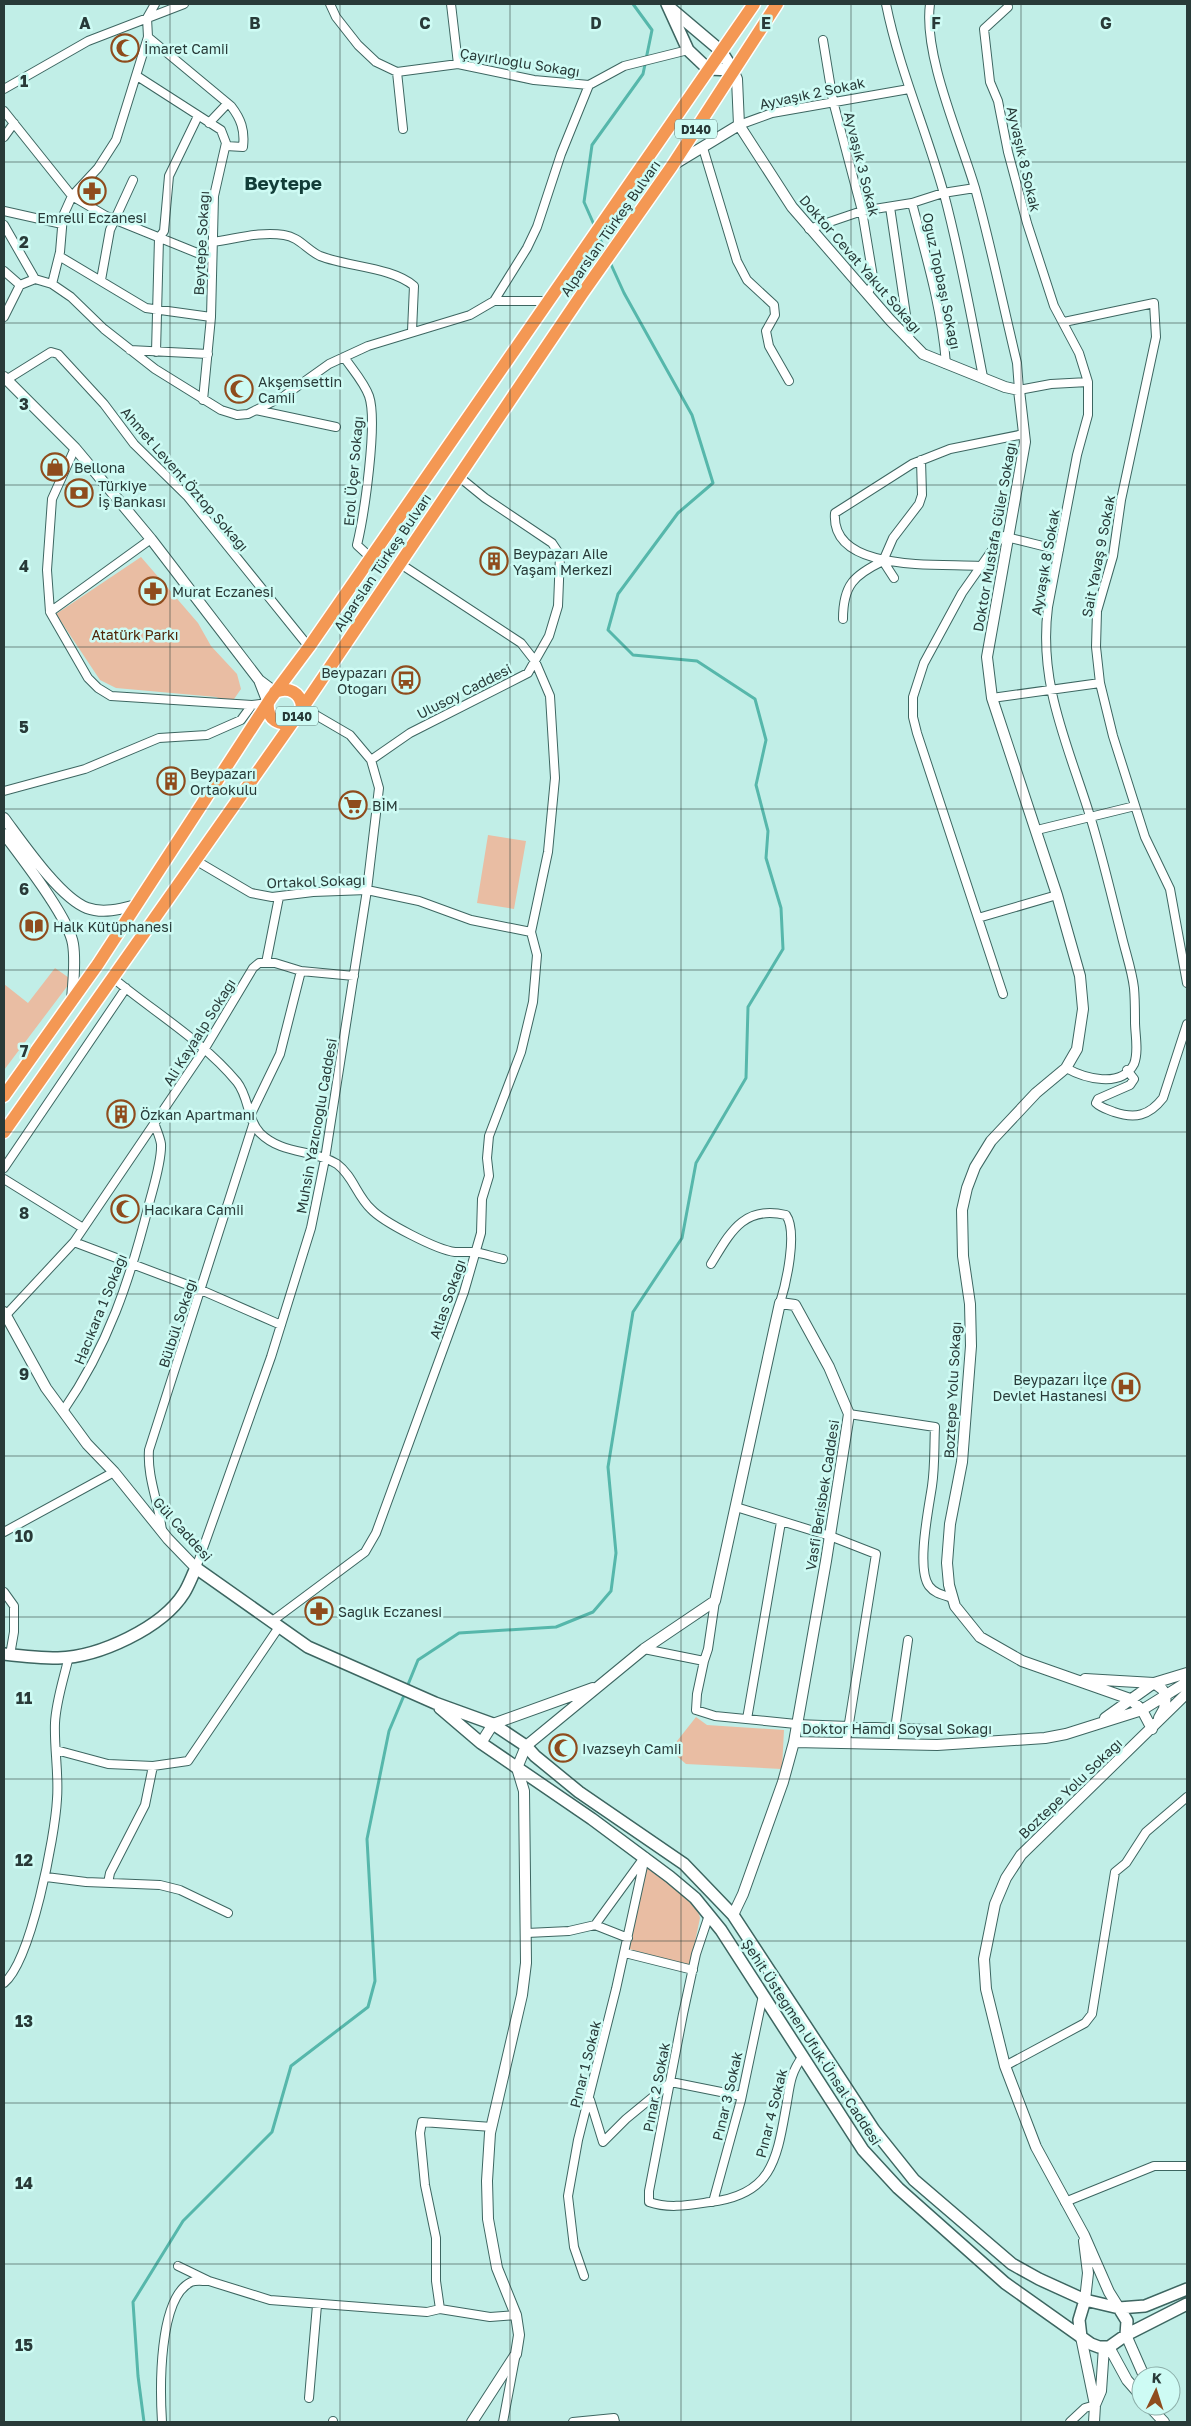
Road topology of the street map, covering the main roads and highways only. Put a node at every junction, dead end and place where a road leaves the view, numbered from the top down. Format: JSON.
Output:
{"nodes":[{"id":1,"x":668,"y":4,"type":"edge"},
{"id":2,"x":754,"y":4,"type":"edge"},
{"id":3,"x":777,"y":4,"type":"edge"},
{"id":4,"x":721,"y":51,"type":"junction"},
{"id":5,"x":708,"y":69,"type":"junction"},
{"id":6,"x":733,"y":70,"type":"junction"},
{"id":7,"x":275,"y":692,"type":"junction"},
{"id":8,"x":268,"y":703,"type":"junction"},
{"id":9,"x":302,"y":707,"type":"junction"},
{"id":10,"x":294,"y":720,"type":"junction"},
{"id":11,"x":4,"y":1096,"type":"edge"},
{"id":12,"x":4,"y":1132,"type":"edge"},
{"id":13,"x":7,"y":1655,"type":"edge"},
{"id":14,"x":435,"y":1703,"type":"junction"},
{"id":15,"x":526,"y":1746,"type":"joint"},
{"id":16,"x":517,"y":1768,"type":"joint"},
{"id":17,"x":716,"y":1896,"type":"junction"},
{"id":18,"x":731,"y":1913,"type":"junction"},
{"id":19,"x":709,"y":1915,"type":"junction"},
{"id":20,"x":1187,"y":2289,"type":"edge"},
{"id":21,"x":1085,"y":2300,"type":"junction"},
{"id":22,"x":1187,"y":2304,"type":"edge"},
{"id":23,"x":1119,"y":2308,"type":"junction"},
{"id":24,"x":1126,"y":2336,"type":"junction"},
{"id":25,"x":1081,"y":2337,"type":"junction"}],
"edges":[{"from":1,"to":4,"type":"main road"},
{"from":1,"to":5,"type":"main road"},
{"from":2,"to":4,"type":"highway","name":"Alparslan Türkeş Bulvarı","number":"D140"},
{"from":3,"to":6,"type":"highway","name":"Alparslan Türkeş Bulvarı","number":"D140"},
{"from":4,"to":5,"type":"highway","name":"Alparslan Türkeş Bulvarı","number":"D140"},
{"from":4,"to":6,"type":"main road"},
{"from":5,"to":6,"type":"main road"},
{"from":5,"to":7,"type":"highway","name":"Alparslan Türkeş Bulvarı","number":"D140"},
{"from":6,"to":9,"type":"highway","name":"Alparslan Türkeş Bulvarı","number":"D140"},
{"from":7,"to":8,"type":"highway","name":"Alparslan Türkeş Bulvarı","number":"D140"},
{"from":7,"to":9,"type":"highway"},
{"from":8,"to":10,"type":"highway"},
{"from":8,"to":11,"type":"highway","name":"Alparslan Türkeş Bulvarı","number":"D140"},
{"from":9,"to":10,"type":"highway","name":"Alparslan Türkeş Bulvarı","number":"D140"},
{"from":10,"to":12,"type":"highway","name":"Alparslan Türkeş Bulvarı","number":"D140"},
{"from":13,"to":14,"type":"main road","name":"Gül Caddesi"},
{"from":14,"to":15,"type":"main road","name":"Gül Caddesi"},
{"from":14,"to":16,"type":"main road","name":"Gül Caddesi"},
{"from":15,"to":17,"type":"main road","name":"Şehit Üsteğmen Ufuk Ünsal Caddesi"},
{"from":16,"to":19,"type":"main road","name":"Şehit Üsteğmen Ufuk Ünsal Caddesi"},
{"from":17,"to":18,"type":"main road","name":"Şehit Üsteğmen Ufuk Ünsal Caddesi"},
{"from":17,"to":19,"type":"main road"},
{"from":18,"to":19,"type":"main road"},
{"from":18,"to":21,"type":"main road","name":"Şehit Üsteğmen Ufuk Ünsal Caddesi"},
{"from":19,"to":25,"type":"main road","name":"Şehit Üsteğmen Ufuk Ünsal Caddesi"},
{"from":20,"to":23,"type":"main road"},
{"from":21,"to":23,"type":"main road"},
{"from":21,"to":25,"type":"main road"},
{"from":22,"to":24,"type":"main road"},
{"from":23,"to":24,"type":"main road"},
{"from":24,"to":25,"type":"main road"}]}
